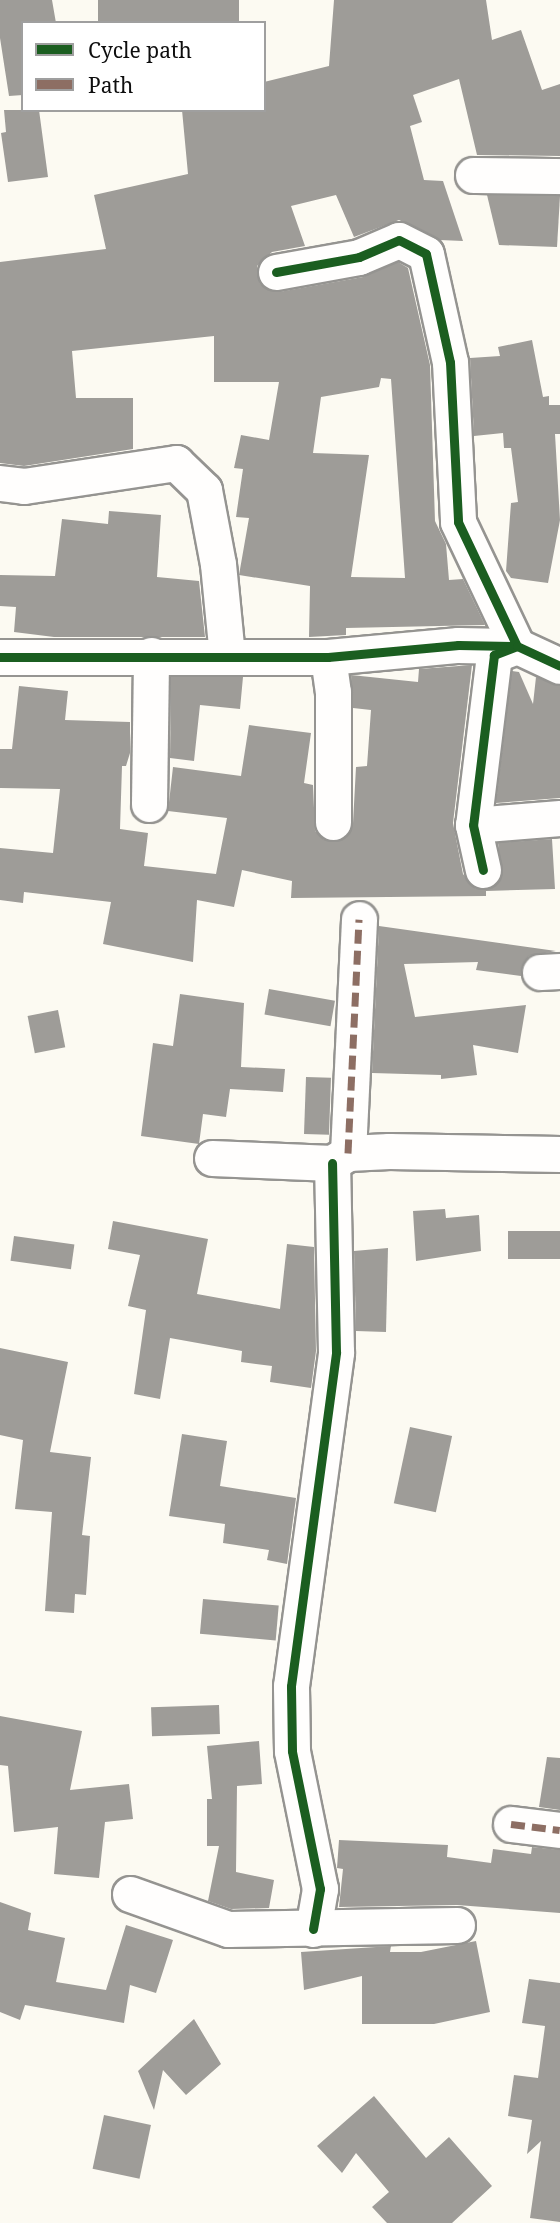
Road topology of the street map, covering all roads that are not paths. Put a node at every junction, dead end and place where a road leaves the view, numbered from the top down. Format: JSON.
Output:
{"nodes":[{"id":1,"x":473,"y":175,"type":"dead end"},
{"id":2,"x":560,"y":176,"type":"edge"},
{"id":3,"x":276,"y":272,"type":"dead end"},
{"id":4,"x":0,"y":483,"type":"edge"},
{"id":5,"x":517,"y":646,"type":"junction"},
{"id":6,"x":151,"y":655,"type":"junction"},
{"id":7,"x":227,"y":656,"type":"junction"},
{"id":8,"x":0,"y":657,"type":"edge"},
{"id":9,"x":328,"y":657,"type":"junction"},
{"id":10,"x":560,"y":666,"type":"edge"},
{"id":11,"x":149,"y":804,"type":"dead end"},
{"id":12,"x":560,"y":818,"type":"edge"},
{"id":13,"x":332,"y":822,"type":"dead end"},
{"id":14,"x":473,"y":824,"type":"junction"},
{"id":15,"x":483,"y":870,"type":"dead end"},
{"id":16,"x":359,"y":919,"type":"dead end"},
{"id":17,"x":560,"y":1154,"type":"edge"},
{"id":18,"x":212,"y":1158,"type":"dead end"},
{"id":19,"x":340,"y":1158,"type":"junction"},
{"id":20,"x":511,"y":1824,"type":"dead end"},
{"id":21,"x":560,"y":1830,"type":"edge"},
{"id":22,"x":130,"y":1894,"type":"dead end"},
{"id":23,"x":457,"y":1925,"type":"dead end"},
{"id":24,"x":313,"y":1929,"type":"junction"}],
"edges":[{"from":1,"to":2,"type":"street"},
{"from":3,"to":5,"type":"street"},
{"from":4,"to":7,"type":"street"},
{"from":5,"to":9,"type":"street"},
{"from":5,"to":10,"type":"street"},
{"from":5,"to":14,"type":"street"},
{"from":6,"to":7,"type":"street"},
{"from":6,"to":8,"type":"street"},
{"from":6,"to":11,"type":"street"},
{"from":7,"to":9,"type":"street"},
{"from":9,"to":13,"type":"street"},
{"from":12,"to":14,"type":"street"},
{"from":14,"to":15,"type":"street"},
{"from":16,"to":19,"type":"street"},
{"from":17,"to":19,"type":"street"},
{"from":18,"to":19,"type":"street"},
{"from":19,"to":24,"type":"street"},
{"from":20,"to":21,"type":"street"},
{"from":22,"to":24,"type":"street"},
{"from":23,"to":24,"type":"street"}]}
